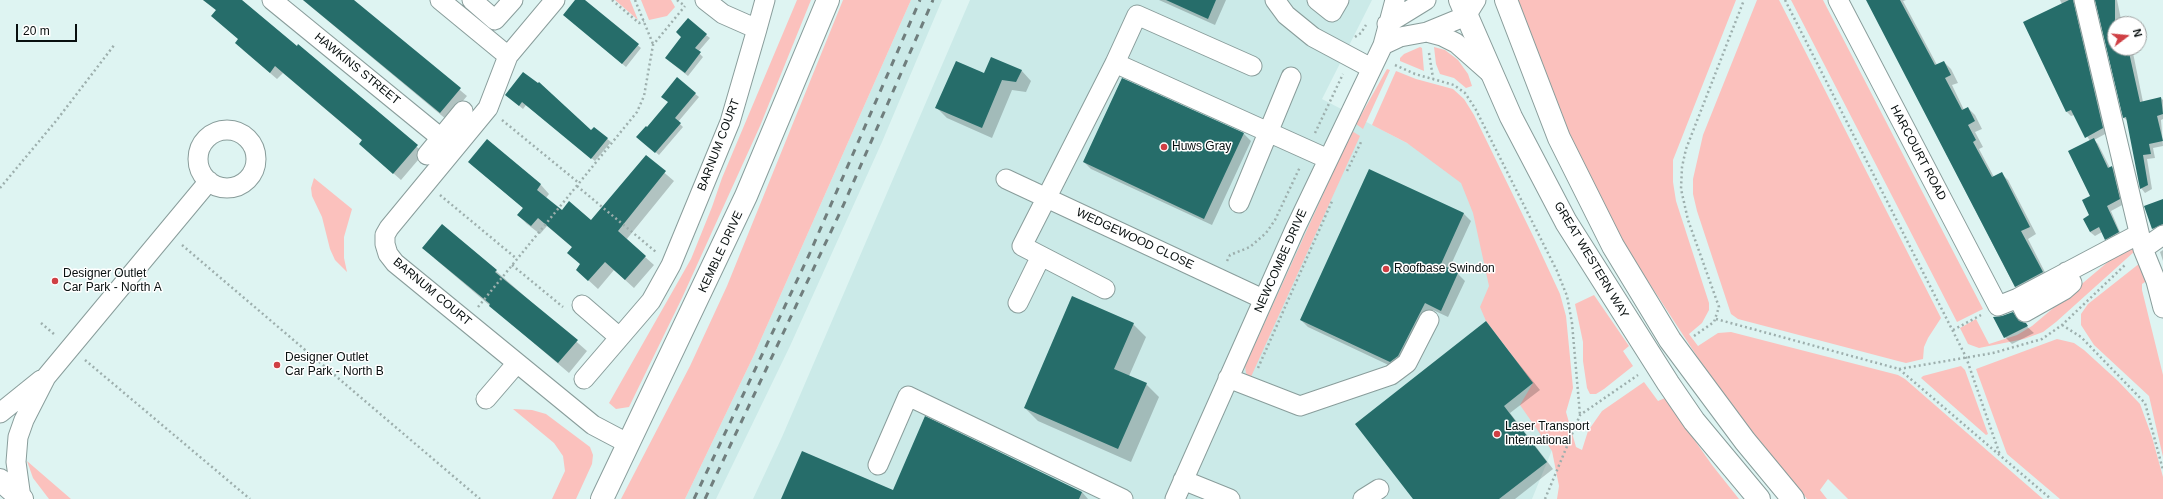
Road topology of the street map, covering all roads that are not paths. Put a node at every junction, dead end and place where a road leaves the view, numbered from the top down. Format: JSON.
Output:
{"nodes":[{"id":1,"x":272,"y":0,"type":"edge"},
{"id":2,"x":440,"y":0,"type":"edge"},
{"id":3,"x":472,"y":0,"type":"edge"},
{"id":4,"x":513,"y":0,"type":"edge"},
{"id":5,"x":555,"y":0,"type":"edge"},
{"id":6,"x":765,"y":0,"type":"edge"},
{"id":7,"x":828,"y":0,"type":"edge"},
{"id":8,"x":1275,"y":0,"type":"edge"},
{"id":9,"x":1317,"y":0,"type":"edge"},
{"id":10,"x":1339,"y":0,"type":"edge"},
{"id":11,"x":1395,"y":0,"type":"edge"},
{"id":12,"x":1426,"y":0,"type":"edge"},
{"id":13,"x":1506,"y":0,"type":"edge"},
{"id":14,"x":1838,"y":0,"type":"edge"},
{"id":15,"x":2084,"y":0,"type":"edge"},
{"id":16,"x":698,"y":5,"type":"edge"},
{"id":17,"x":1467,"y":5,"type":"edge"},
{"id":18,"x":1387,"y":24,"type":"junction"},
{"id":19,"x":757,"y":29,"type":"junction"},
{"id":20,"x":1427,"y":32,"type":"junction"},
{"id":21,"x":508,"y":56,"type":"junction"},
{"id":22,"x":1378,"y":56,"type":"junction"},
{"id":23,"x":1115,"y":63,"type":"junction"},
{"id":24,"x":1252,"y":66,"type":"dead end"},
{"id":25,"x":1491,"y":74,"type":"junction"},
{"id":26,"x":1291,"y":77,"type":"dead end"},
{"id":27,"x":463,"y":111,"type":"dead end"},
{"id":28,"x":1268,"y":132,"type":"junction"},
{"id":29,"x":441,"y":138,"type":"junction"},
{"id":30,"x":427,"y":155,"type":"dead end"},
{"id":31,"x":1328,"y":159,"type":"junction"},
{"id":32,"x":1006,"y":179,"type":"dead end"},
{"id":33,"x":209,"y":181,"type":"dead end"},
{"id":34,"x":1048,"y":198,"type":"junction"},
{"id":35,"x":1239,"y":203,"type":"dead end"},
{"id":36,"x":2163,"y":235,"type":"edge"},
{"id":37,"x":2141,"y":241,"type":"junction"},
{"id":38,"x":1040,"y":256,"type":"junction"},
{"id":39,"x":1105,"y":289,"type":"dead end"},
{"id":40,"x":1263,"y":299,"type":"junction"},
{"id":41,"x":1018,"y":303,"type":"dead end"},
{"id":42,"x":582,"y":305,"type":"dead end"},
{"id":43,"x":2163,"y":308,"type":"edge"},
{"id":44,"x":1429,"y":320,"type":"dead end"},
{"id":45,"x":619,"y":337,"type":"junction"},
{"id":46,"x":517,"y":363,"type":"junction"},
{"id":47,"x":46,"y":376,"type":"junction"},
{"id":48,"x":584,"y":378,"type":"dead end"},
{"id":49,"x":1228,"y":378,"type":"junction"},
{"id":50,"x":486,"y":400,"type":"dead end"},
{"id":51,"x":0,"y":413,"type":"edge"},
{"id":52,"x":629,"y":444,"type":"junction"},
{"id":53,"x":878,"y":465,"type":"dead end"},
{"id":54,"x":0,"y":480,"type":"edge"},
{"id":55,"x":1183,"y":480,"type":"junction"},
{"id":56,"x":1379,"y":489,"type":"dead end"},
{"id":57,"x":22,"y":499,"type":"edge"},
{"id":58,"x":602,"y":499,"type":"edge"},
{"id":59,"x":1123,"y":499,"type":"edge"},
{"id":60,"x":1175,"y":499,"type":"edge"},
{"id":61,"x":1230,"y":499,"type":"edge"},
{"id":62,"x":1363,"y":499,"type":"edge"},
{"id":63,"x":1759,"y":499,"type":"edge"},
{"id":64,"x":1793,"y":499,"type":"edge"}],
"edges":[{"from":1,"to":29,"type":"street","name":"HAWKINS STREET"},
{"from":2,"to":21,"type":"street"},
{"from":3,"to":4,"type":"street"},
{"from":5,"to":21,"type":"street","name":"BARNUM COURT"},
{"from":6,"to":19,"type":"street","name":"BARNUM COURT"},
{"from":7,"to":52,"type":"main road","name":"KEMBLE DRIVE"},
{"from":8,"to":22,"type":"street"},
{"from":9,"to":10,"type":"street"},
{"from":11,"to":18,"type":"street","name":"NEWCOMBE DRIVE"},
{"from":12,"to":18,"type":"street"},
{"from":13,"to":64,"type":"main road","name":"GREAT WESTERN WAY"},
{"from":14,"to":37,"type":"street","name":"HARCOURT ROAD"},
{"from":15,"to":37,"type":"street"},
{"from":16,"to":19,"type":"street"},
{"from":17,"to":20,"type":"street"},
{"from":17,"to":25,"type":"main road","name":"GREAT WESTERN WAY"},
{"from":18,"to":22,"type":"street","name":"NEWCOMBE DRIVE"},
{"from":19,"to":45,"type":"street","name":"BARNUM COURT"},
{"from":20,"to":22,"type":"street"},
{"from":20,"to":25,"type":"street"},
{"from":21,"to":46,"type":"street","name":"BARNUM COURT"},
{"from":22,"to":31,"type":"street","name":"NEWCOMBE DRIVE"},
{"from":23,"to":24,"type":"street"},
{"from":23,"to":28,"type":"street"},
{"from":23,"to":34,"type":"street"},
{"from":25,"to":63,"type":"main road","name":"GREAT WESTERN WAY"},
{"from":26,"to":28,"type":"street"},
{"from":27,"to":29,"type":"street"},
{"from":28,"to":31,"type":"street"},
{"from":28,"to":35,"type":"street"},
{"from":29,"to":30,"type":"street"},
{"from":31,"to":40,"type":"street","name":"NEWCOMBE DRIVE"},
{"from":32,"to":34,"type":"street","name":"WEDGEWOOD CLOSE"},
{"from":33,"to":47,"type":"street"},
{"from":34,"to":38,"type":"street"},
{"from":34,"to":40,"type":"street","name":"WEDGEWOOD CLOSE"},
{"from":36,"to":37,"type":"street"},
{"from":37,"to":43,"type":"street"},
{"from":38,"to":39,"type":"street"},
{"from":38,"to":41,"type":"street"},
{"from":40,"to":49,"type":"street","name":"NEWCOMBE DRIVE"},
{"from":42,"to":45,"type":"street"},
{"from":44,"to":49,"type":"street"},
{"from":45,"to":48,"type":"street","name":"BARNUM COURT"},
{"from":46,"to":50,"type":"street"},
{"from":46,"to":52,"type":"street","name":"BARNUM COURT"},
{"from":47,"to":51,"type":"street"},
{"from":47,"to":57,"type":"street"},
{"from":49,"to":55,"type":"street","name":"NEWCOMBE DRIVE"},
{"from":52,"to":58,"type":"main road","name":"KEMBLE DRIVE"},
{"from":53,"to":59,"type":"street"},
{"from":54,"to":57,"type":"main road"},
{"from":55,"to":60,"type":"street","name":"NEWCOMBE DRIVE"},
{"from":55,"to":61,"type":"street"},
{"from":56,"to":62,"type":"street"}]}
